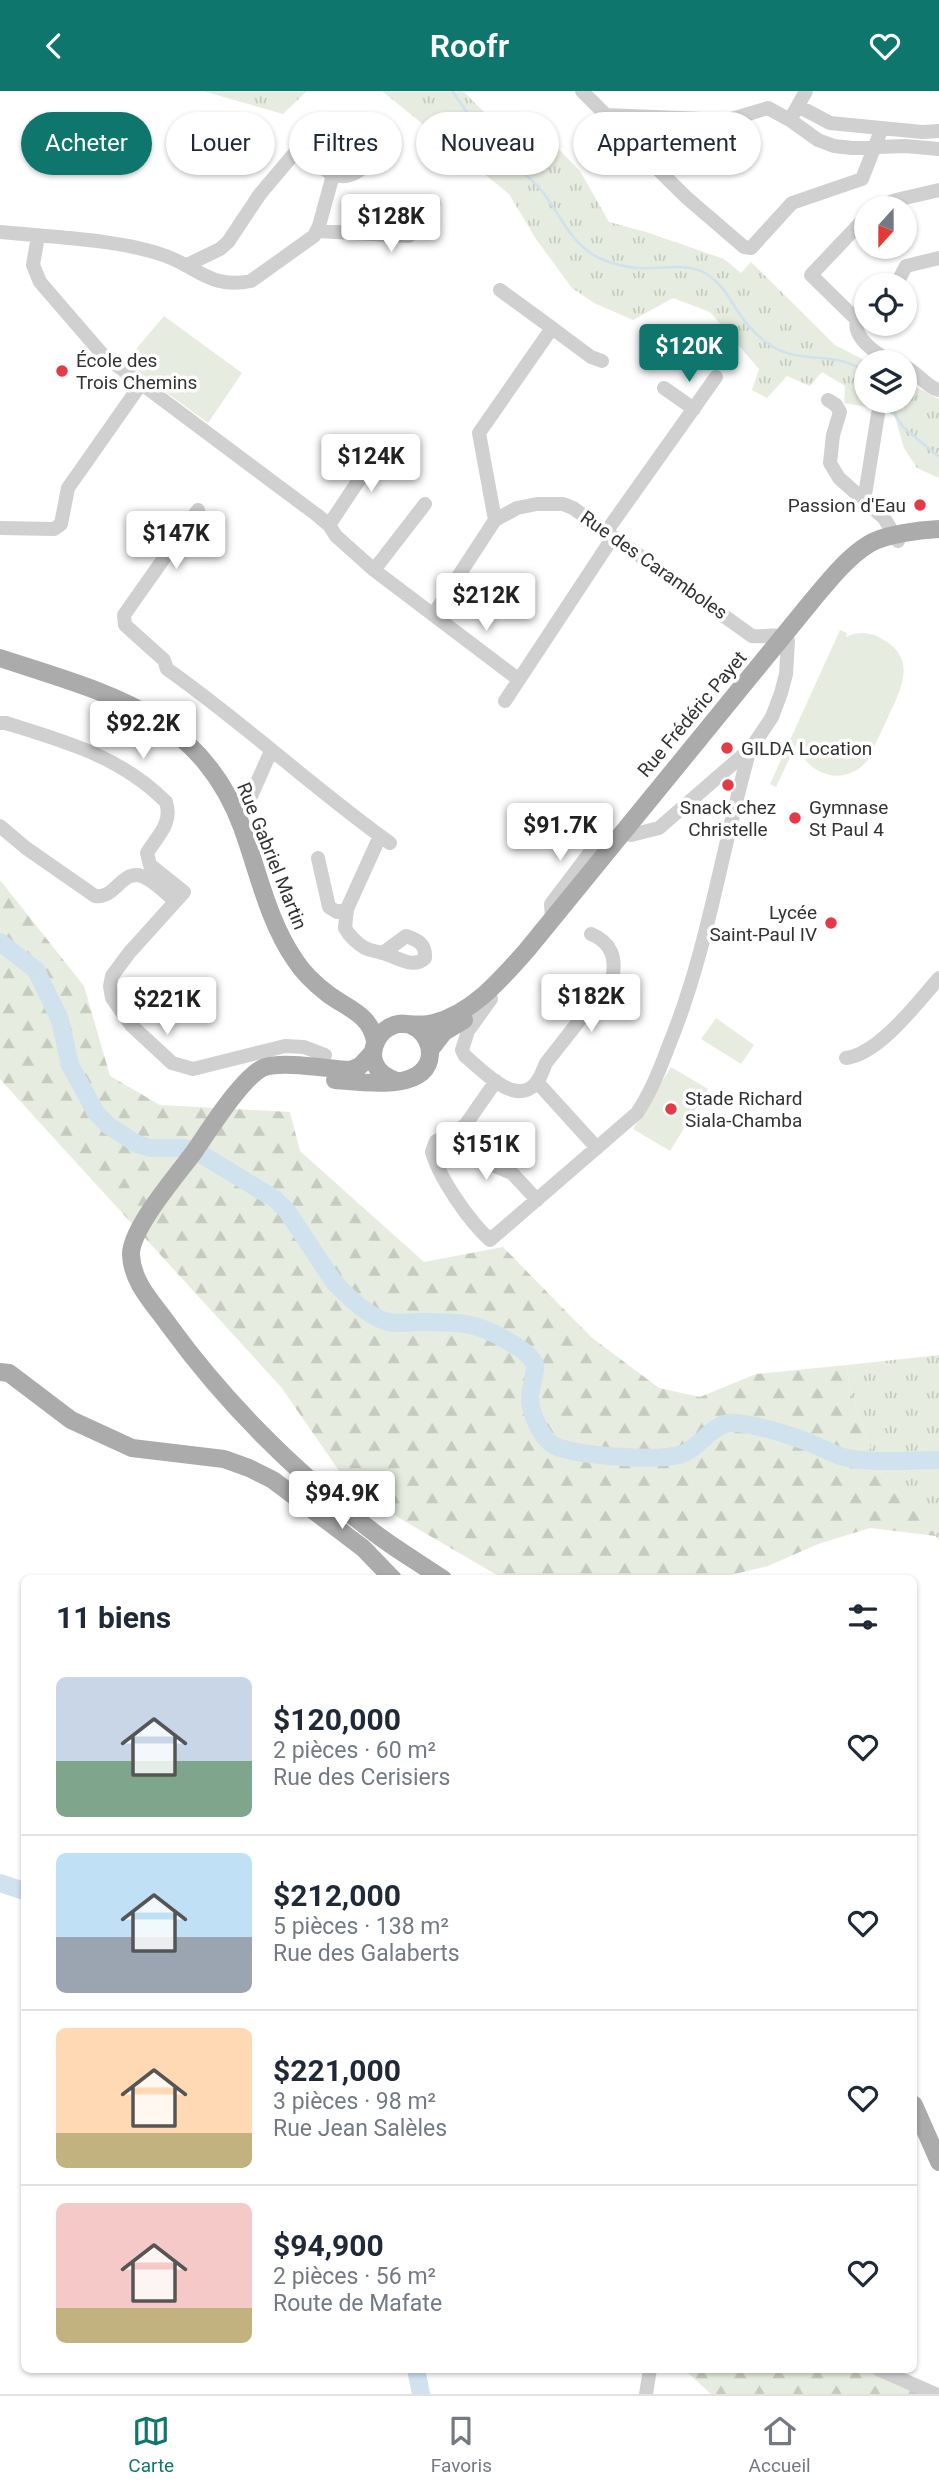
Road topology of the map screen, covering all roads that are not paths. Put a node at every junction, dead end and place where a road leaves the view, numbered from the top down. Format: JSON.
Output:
{"nodes":[{"id":1,"x":582,"y":91,"type":"edge"},
{"id":2,"x":806,"y":91,"type":"edge"},
{"id":3,"x":798,"y":106,"type":"junction"},
{"id":4,"x":603,"y":112,"type":"edge"},
{"id":5,"x":754,"y":112,"type":"edge"},
{"id":6,"x":790,"y":120,"type":"junction"},
{"id":7,"x":882,"y":128,"type":"junction"},
{"id":8,"x":939,"y":131,"type":"edge"},
{"id":9,"x":874,"y":147,"type":"junction"},
{"id":10,"x":939,"y":149,"type":"edge"},
{"id":11,"x":289,"y":159,"type":"edge"},
{"id":12,"x":333,"y":175,"type":"edge"},
{"id":13,"x":665,"y":175,"type":"edge"},
{"id":14,"x":939,"y":190,"type":"edge"},
{"id":15,"x":913,"y":196,"type":"edge"},
{"id":16,"x":434,"y":203,"type":"dead end"},
{"id":17,"x":854,"y":230,"type":"edge"},
{"id":18,"x":317,"y":231,"type":"junction"},
{"id":19,"x":0,"y":232,"type":"edge"},
{"id":20,"x":38,"y":236,"type":"junction"},
{"id":21,"x":939,"y":258,"type":"edge"},
{"id":22,"x":187,"y":265,"type":"junction"},
{"id":23,"x":902,"y":273,"type":"edge"},
{"id":24,"x":500,"y":290,"type":"dead end"},
{"id":25,"x":854,"y":309,"type":"edge"},
{"id":26,"x":552,"y":328,"type":"junction"},
{"id":27,"x":860,"y":336,"type":"edge"},
{"id":28,"x":877,"y":350,"type":"edge"},
{"id":29,"x":601,"y":361,"type":"dead end"},
{"id":30,"x":917,"y":374,"type":"edge"},
{"id":31,"x":716,"y":377,"type":"dead end"},
{"id":32,"x":141,"y":384,"type":"junction"},
{"id":33,"x":664,"y":388,"type":"dead end"},
{"id":34,"x":939,"y":390,"type":"edge"},
{"id":35,"x":828,"y":400,"type":"dead end"},
{"id":36,"x":694,"y":409,"type":"junction"},
{"id":37,"x":878,"y":414,"type":"dead end"},
{"id":38,"x":405,"y":449,"type":"dead end"},
{"id":39,"x":864,"y":501,"type":"junction"},
{"id":40,"x":425,"y":504,"type":"dead end"},
{"id":41,"x":198,"y":510,"type":"dead end"},
{"id":42,"x":495,"y":520,"type":"junction"},
{"id":43,"x":329,"y":525,"type":"junction"},
{"id":44,"x":0,"y":528,"type":"edge"},
{"id":45,"x":939,"y":532,"type":"edge"},
{"id":46,"x":610,"y":535,"type":"junction"},
{"id":47,"x":897,"y":539,"type":"junction"},
{"id":48,"x":374,"y":570,"type":"junction"},
{"id":49,"x":433,"y":615,"type":"junction"},
{"id":50,"x":785,"y":638,"type":"junction"},
{"id":51,"x":772,"y":655,"type":"junction"},
{"id":52,"x":0,"y":658,"type":"edge"},
{"id":53,"x":786,"y":674,"type":"junction"},
{"id":54,"x":518,"y":679,"type":"junction"},
{"id":55,"x":505,"y":701,"type":"dead end"},
{"id":56,"x":0,"y":723,"type":"edge"},
{"id":57,"x":750,"y":749,"type":"junction"},
{"id":58,"x":271,"y":751,"type":"junction"},
{"id":59,"x":236,"y":811,"type":"junction"},
{"id":60,"x":0,"y":826,"type":"edge"},
{"id":61,"x":622,"y":837,"type":"junction"},
{"id":62,"x":317,"y":858,"type":"dead end"},
{"id":63,"x":179,"y":896,"type":"junction"},
{"id":64,"x":347,"y":909,"type":"junction"},
{"id":65,"x":591,"y":934,"type":"dead end"},
{"id":66,"x":383,"y":953,"type":"dead end"},
{"id":67,"x":939,"y":978,"type":"edge"},
{"id":68,"x":491,"y":999,"type":"junction"},
{"id":69,"x":350,"y":1007,"type":"junction"},
{"id":70,"x":398,"y":1025,"type":"junction"},
{"id":71,"x":374,"y":1047,"type":"junction"},
{"id":72,"x":430,"y":1050,"type":"junction"},
{"id":73,"x":846,"y":1058,"type":"dead end"},
{"id":74,"x":330,"y":1059,"type":"junction"},
{"id":75,"x":345,"y":1080,"type":"junction"},
{"id":76,"x":397,"y":1081,"type":"junction"},
{"id":77,"x":496,"y":1081,"type":"junction"},
{"id":78,"x":537,"y":1082,"type":"junction"},
{"id":79,"x":240,"y":1090,"type":"junction"},
{"id":80,"x":439,"y":1145,"type":"junction"},
{"id":81,"x":597,"y":1148,"type":"junction"},
{"id":82,"x":537,"y":1199,"type":"junction"},
{"id":83,"x":0,"y":1372,"type":"edge"},
{"id":84,"x":389,"y":1575,"type":"edge"},
{"id":85,"x":437,"y":1575,"type":"edge"},
{"id":86,"x":917,"y":2112,"type":"edge"},
{"id":87,"x":939,"y":2162,"type":"edge"},
{"id":88,"x":649,"y":2373,"type":"edge"},
{"id":89,"x":887,"y":2373,"type":"edge"},
{"id":90,"x":646,"y":2394,"type":"edge"},
{"id":91,"x":935,"y":2394,"type":"edge"}],
"edges":[{"from":1,"to":4,"type":"street"},
{"from":2,"to":3,"type":"street"},
{"from":3,"to":6,"type":"street"},
{"from":3,"to":7,"type":"street"},
{"from":5,"to":6,"type":"street"},
{"from":6,"to":9,"type":"street"},
{"from":7,"to":8,"type":"street"},
{"from":7,"to":9,"type":"street"},
{"from":9,"to":10,"type":"street"},
{"from":9,"to":13,"type":"street"},
{"from":11,"to":22,"type":"street"},
{"from":12,"to":18,"type":"street"},
{"from":14,"to":15,"type":"street"},
{"from":16,"to":18,"type":"street"},
{"from":17,"to":25,"type":"street"},
{"from":18,"to":22,"type":"street"},
{"from":19,"to":20,"type":"street"},
{"from":20,"to":22,"type":"street"},
{"from":20,"to":32,"type":"street"},
{"from":21,"to":23,"type":"street"},
{"from":24,"to":26,"type":"street"},
{"from":26,"to":29,"type":"street"},
{"from":26,"to":42,"type":"street"},
{"from":27,"to":28,"type":"street"},
{"from":30,"to":34,"type":"street"},
{"from":31,"to":36,"type":"street"},
{"from":32,"to":43,"type":"street"},
{"from":32,"to":44,"type":"street"},
{"from":33,"to":36,"type":"street"},
{"from":35,"to":39,"type":"street"},
{"from":36,"to":46,"type":"street"},
{"from":37,"to":39,"type":"street"},
{"from":38,"to":43,"type":"street"},
{"from":39,"to":47,"type":"street"},
{"from":40,"to":48,"type":"street"},
{"from":41,"to":58,"type":"street"},
{"from":42,"to":46,"type":"street","name":"Rue des Caramboles"},
{"from":42,"to":49,"type":"street"},
{"from":43,"to":48,"type":"street"},
{"from":45,"to":47,"type":"main road","name":"Rue Frédéric Payet"},
{"from":46,"to":50,"type":"street","name":"Rue des Caramboles"},
{"from":46,"to":54,"type":"street"},
{"from":47,"to":50,"type":"main road","name":"Rue Frédéric Payet"},
{"from":48,"to":49,"type":"street"},
{"from":49,"to":54,"type":"street"},
{"from":50,"to":51,"type":"main road","name":"Rue Frédéric Payet"},
{"from":50,"to":53,"type":"street"},
{"from":51,"to":53,"type":"street"},
{"from":51,"to":61,"type":"main road","name":"Rue Frédéric Payet"},
{"from":52,"to":59,"type":"main road","name":"Rue Gabriel Martin"},
{"from":53,"to":57,"type":"street"},
{"from":54,"to":55,"type":"street"},
{"from":56,"to":63,"type":"street"},
{"from":57,"to":61,"type":"street"},
{"from":57,"to":81,"type":"street"},
{"from":58,"to":59,"type":"street"},
{"from":58,"to":64,"type":"street"},
{"from":59,"to":69,"type":"main road","name":"Rue Gabriel Martin"},
{"from":60,"to":63,"type":"street"},
{"from":61,"to":68,"type":"main road","name":"Rue Frédéric Payet"},
{"from":61,"to":70,"type":"main road","name":"Rue Frédéric Payet"},
{"from":62,"to":64,"type":"street"},
{"from":63,"to":74,"type":"street"},
{"from":64,"to":66,"type":"street"},
{"from":65,"to":78,"type":"street"},
{"from":67,"to":73,"type":"street"},
{"from":68,"to":72,"type":"main road","name":"Rue Frédéric Payet"},
{"from":68,"to":77,"type":"street"},
{"from":69,"to":70,"type":"main road","name":"Rue Gabriel Martin"},
{"from":69,"to":71,"type":"main road","name":"Rue Gabriel Martin"},
{"from":70,"to":71,"type":"main road"},
{"from":70,"to":72,"type":"main road"},
{"from":71,"to":74,"type":"main road"},
{"from":71,"to":76,"type":"main road"},
{"from":72,"to":76,"type":"main road"},
{"from":74,"to":75,"type":"street"},
{"from":74,"to":79,"type":"main road"},
{"from":75,"to":76,"type":"main road"},
{"from":75,"to":79,"type":"main road"},
{"from":77,"to":78,"type":"street"},
{"from":77,"to":80,"type":"street"},
{"from":78,"to":81,"type":"street"},
{"from":79,"to":85,"type":"main road"},
{"from":80,"to":82,"type":"street"},
{"from":80,"to":82,"type":"street"},
{"from":81,"to":82,"type":"street"},
{"from":83,"to":84,"type":"main road"},
{"from":86,"to":87,"type":"main road"},
{"from":88,"to":90,"type":"street"},
{"from":89,"to":91,"type":"street"}]}
